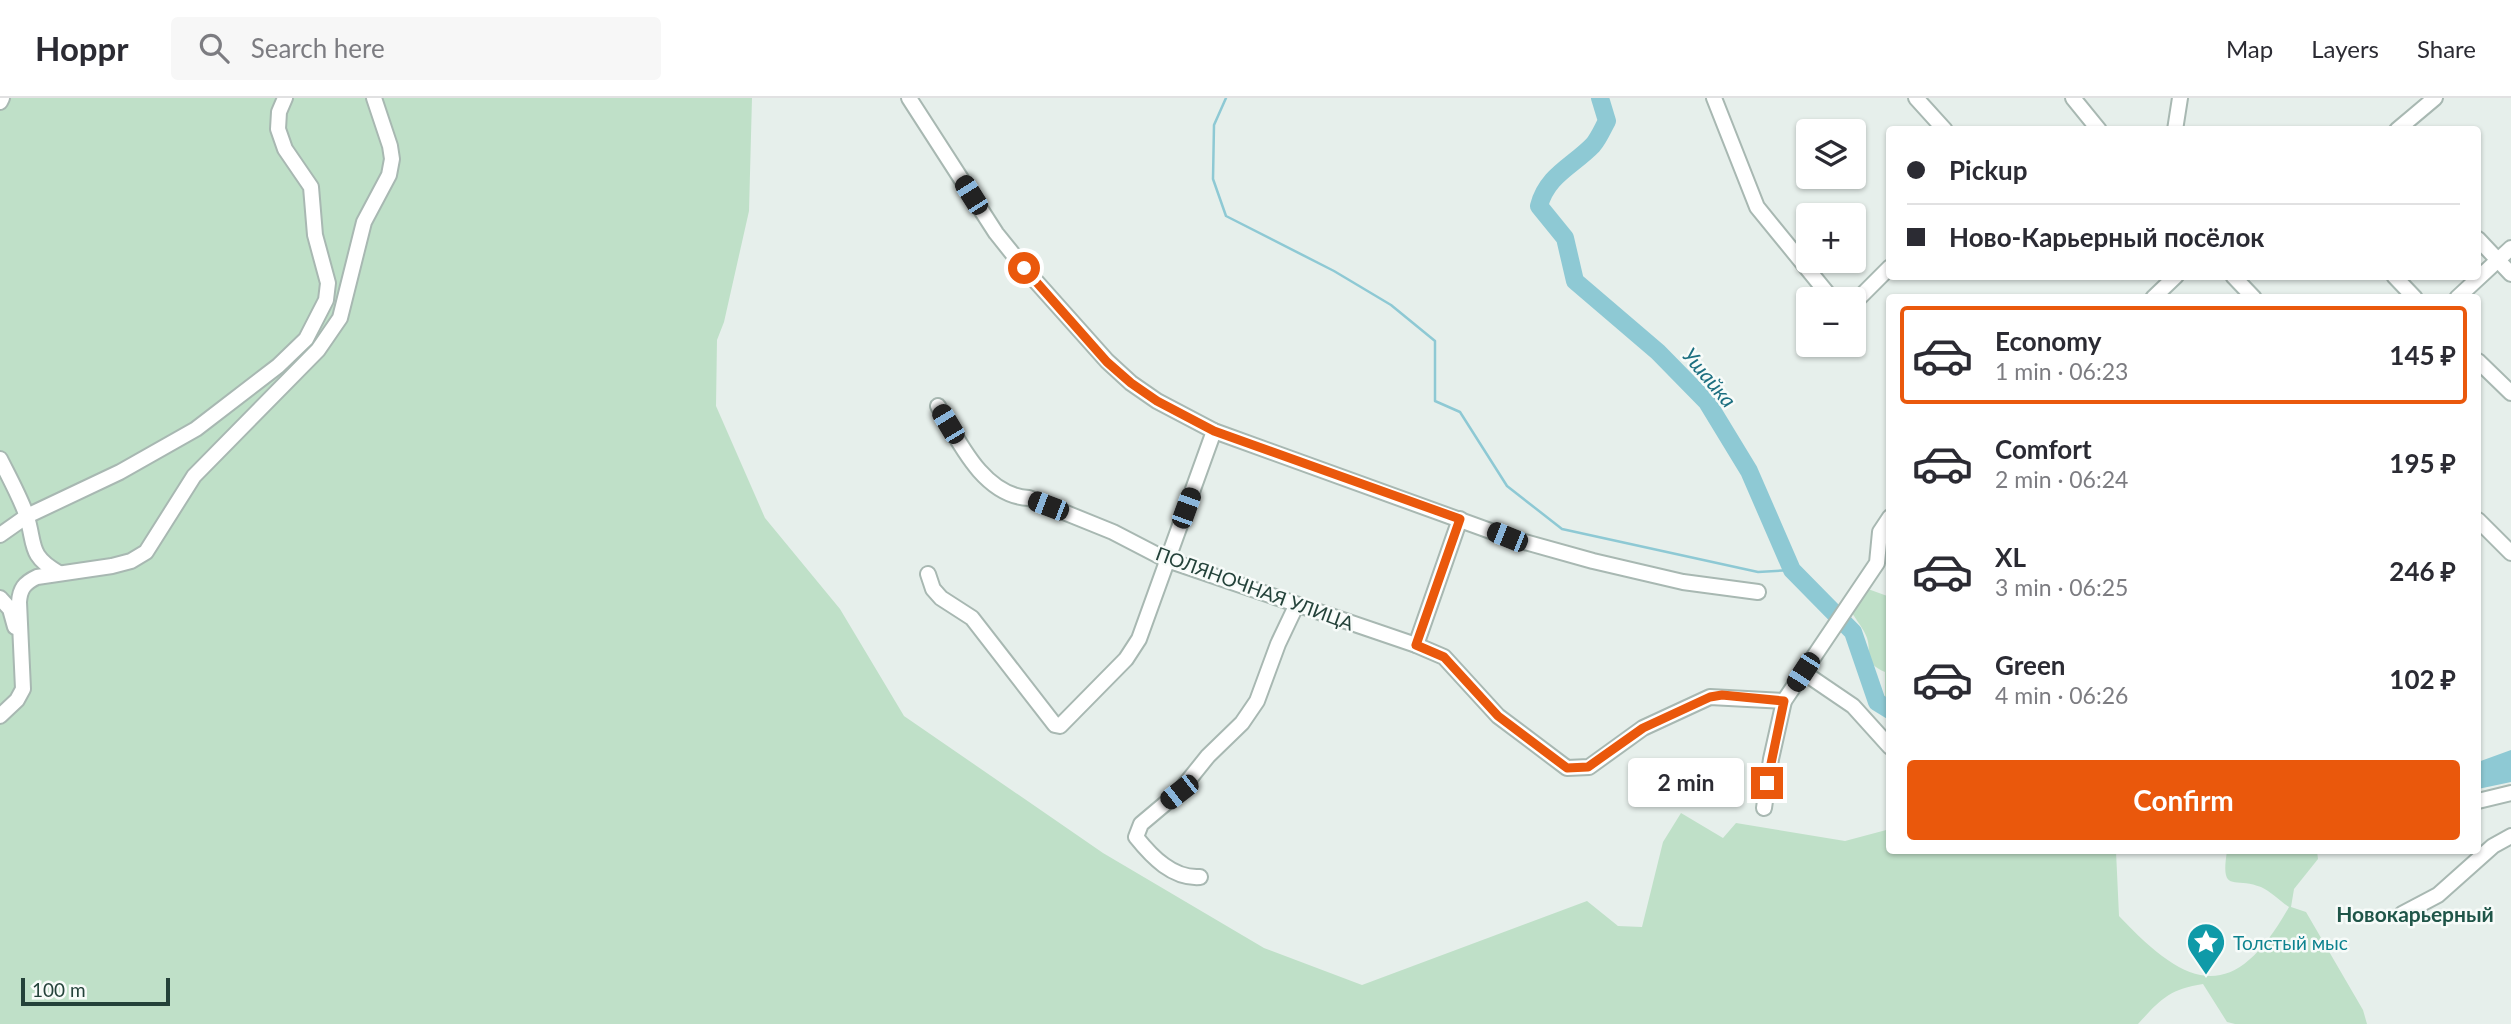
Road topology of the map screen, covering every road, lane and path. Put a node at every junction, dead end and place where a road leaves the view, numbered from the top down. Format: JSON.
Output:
{"nodes":[{"id":1,"x":285,"y":98,"type":"edge"},
{"id":2,"x":374,"y":98,"type":"edge"},
{"id":3,"x":909,"y":98,"type":"edge"},
{"id":4,"x":1714,"y":98,"type":"edge"},
{"id":5,"x":1916,"y":98,"type":"edge"},
{"id":6,"x":2073,"y":98,"type":"edge"},
{"id":7,"x":2180,"y":98,"type":"edge"},
{"id":8,"x":2435,"y":98,"type":"edge"},
{"id":9,"x":1941,"y":126,"type":"edge"},
{"id":10,"x":2096,"y":126,"type":"edge"},
{"id":11,"x":2176,"y":126,"type":"edge"},
{"id":12,"x":2402,"y":126,"type":"edge"},
{"id":13,"x":2481,"y":242,"type":"edge"},
{"id":14,"x":2511,"y":248,"type":"edge"},
{"id":15,"x":2497,"y":260,"type":"junction"},
{"id":16,"x":1886,"y":272,"type":"edge"},
{"id":17,"x":2511,"y":274,"type":"edge"},
{"id":18,"x":2481,"y":275,"type":"edge"},
{"id":19,"x":2172,"y":280,"type":"edge"},
{"id":20,"x":2237,"y":280,"type":"edge"},
{"id":21,"x":2398,"y":280,"type":"edge"},
{"id":22,"x":2476,"y":280,"type":"edge"},
{"id":23,"x":1822,"y":287,"type":"edge"},
{"id":24,"x":1866,"y":292,"type":"edge"},
{"id":25,"x":2157,"y":294,"type":"edge"},
{"id":26,"x":2250,"y":294,"type":"edge"},
{"id":27,"x":2410,"y":294,"type":"edge"},
{"id":28,"x":2461,"y":294,"type":"edge"},
{"id":29,"x":2481,"y":364,"type":"edge"},
{"id":30,"x":2511,"y":393,"type":"edge"},
{"id":31,"x":938,"y":406,"type":"dead end"},
{"id":32,"x":1214,"y":431,"type":"junction"},
{"id":33,"x":0,"y":459,"type":"edge"},
{"id":34,"x":27,"y":516,"type":"junction"},
{"id":35,"x":1460,"y":519,"type":"junction"},
{"id":36,"x":2481,"y":522,"type":"edge"},
{"id":37,"x":1886,"y":523,"type":"edge"},
{"id":38,"x":0,"y":535,"type":"edge"},
{"id":39,"x":2508,"y":543,"type":"edge"},
{"id":40,"x":1167,"y":560,"type":"junction"},
{"id":41,"x":59,"y":573,"type":"junction"},
{"id":42,"x":928,"y":574,"type":"dead end"},
{"id":43,"x":1759,"y":592,"type":"dead end"},
{"id":44,"x":0,"y":598,"type":"edge"},
{"id":45,"x":1296,"y":606,"type":"junction"},
{"id":46,"x":20,"y":641,"type":"junction"},
{"id":47,"x":1416,"y":645,"type":"junction"},
{"id":48,"x":1803,"y":672,"type":"junction"},
{"id":49,"x":1784,"y":701,"type":"junction"},
{"id":50,"x":0,"y":716,"type":"edge"},
{"id":51,"x":1886,"y":743,"type":"edge"},
{"id":52,"x":2511,"y":793,"type":"edge"},
{"id":53,"x":2481,"y":800,"type":"edge"},
{"id":54,"x":1763,"y":808,"type":"dead end"},
{"id":55,"x":2511,"y":836,"type":"edge"},
{"id":56,"x":1200,"y":877,"type":"dead end"},
{"id":57,"x":2402,"y":914,"type":"dead end"}],
"edges":[{"from":1,"to":34,"type":"street"},
{"from":2,"to":41,"type":"street"},
{"from":3,"to":32,"type":"street"},
{"from":4,"to":23,"type":"street"},
{"from":5,"to":9,"type":"street"},
{"from":6,"to":10,"type":"street"},
{"from":7,"to":11,"type":"street"},
{"from":8,"to":12,"type":"street"},
{"from":13,"to":15,"type":"street"},
{"from":14,"to":15,"type":"street"},
{"from":15,"to":17,"type":"street"},
{"from":15,"to":18,"type":"street"},
{"from":16,"to":24,"type":"street"},
{"from":19,"to":25,"type":"street"},
{"from":20,"to":26,"type":"street"},
{"from":21,"to":27,"type":"street"},
{"from":22,"to":28,"type":"street"},
{"from":29,"to":30,"type":"street"},
{"from":31,"to":40,"type":"street","name":"ПОЛЯНОЧНАЯ УЛИЦА"},
{"from":32,"to":35,"type":"street"},
{"from":32,"to":40,"type":"street"},
{"from":33,"to":34,"type":"street"},
{"from":34,"to":38,"type":"street"},
{"from":34,"to":41,"type":"street"},
{"from":35,"to":43,"type":"street"},
{"from":35,"to":47,"type":"street"},
{"from":36,"to":39,"type":"street"},
{"from":37,"to":48,"type":"street"},
{"from":40,"to":42,"type":"street"},
{"from":40,"to":45,"type":"street","name":"ПОЛЯНОЧНАЯ УЛИЦА"},
{"from":41,"to":46,"type":"street"},
{"from":44,"to":46,"type":"street"},
{"from":45,"to":47,"type":"street","name":"ПОЛЯНОЧНАЯ УЛИЦА"},
{"from":45,"to":56,"type":"street"},
{"from":46,"to":50,"type":"street"},
{"from":47,"to":49,"type":"street","name":"ПОЛЯНОЧНАЯ УЛИЦА"},
{"from":48,"to":49,"type":"street"},
{"from":48,"to":51,"type":"street"},
{"from":49,"to":54,"type":"street"},
{"from":52,"to":53,"type":"street"},
{"from":55,"to":57,"type":"street"}]}
